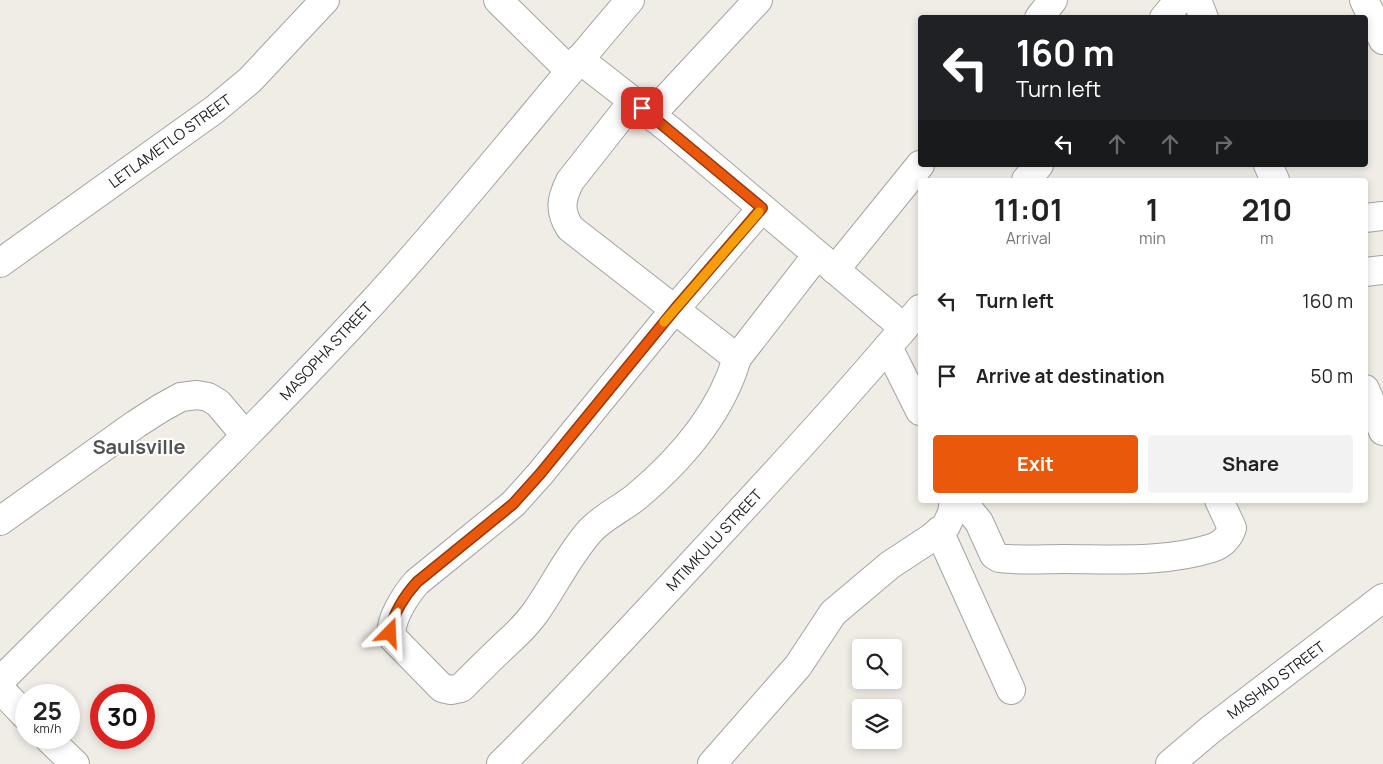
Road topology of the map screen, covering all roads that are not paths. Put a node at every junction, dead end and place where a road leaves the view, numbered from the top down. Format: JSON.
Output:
{"nodes":[{"id":1,"x":325,"y":0,"type":"edge"},
{"id":2,"x":498,"y":0,"type":"edge"},
{"id":3,"x":630,"y":0,"type":"edge"},
{"id":4,"x":758,"y":0,"type":"edge"},
{"id":5,"x":1053,"y":0,"type":"edge"},
{"id":6,"x":1179,"y":0,"type":"edge"},
{"id":7,"x":1197,"y":0,"type":"edge"},
{"id":8,"x":1364,"y":0,"type":"edge"},
{"id":9,"x":1041,"y":15,"type":"edge"},
{"id":10,"x":1166,"y":15,"type":"edge"},
{"id":11,"x":1203,"y":15,"type":"edge"},
{"id":12,"x":1383,"y":40,"type":"edge"},
{"id":13,"x":574,"y":64,"type":"junction"},
{"id":14,"x":642,"y":108,"type":"junction"},
{"id":15,"x":918,"y":167,"type":"edge"},
{"id":16,"x":1037,"y":167,"type":"edge"},
{"id":17,"x":1028,"y":178,"type":"edge"},
{"id":18,"x":762,"y":208,"type":"junction"},
{"id":19,"x":1383,"y":216,"type":"edge"},
{"id":20,"x":1368,"y":218,"type":"edge"},
{"id":21,"x":826,"y":263,"type":"junction"},
{"id":22,"x":0,"y":264,"type":"edge"},
{"id":23,"x":1383,"y":270,"type":"edge"},
{"id":24,"x":1368,"y":272,"type":"edge"},
{"id":25,"x":675,"y":309,"type":"junction"},
{"id":26,"x":904,"y":328,"type":"edge"},
{"id":27,"x":737,"y":358,"type":"junction"},
{"id":28,"x":1368,"y":397,"type":"edge"},
{"id":29,"x":918,"y":401,"type":"edge"},
{"id":30,"x":1383,"y":431,"type":"edge"},
{"id":31,"x":245,"y":436,"type":"junction"},
{"id":32,"x":954,"y":503,"type":"edge"},
{"id":33,"x":964,"y":503,"type":"edge"},
{"id":34,"x":1220,"y":503,"type":"edge"},
{"id":35,"x":0,"y":521,"type":"edge"},
{"id":36,"x":939,"y":531,"type":"junction"},
{"id":37,"x":1383,"y":598,"type":"edge"},
{"id":38,"x":0,"y":681,"type":"edge"},
{"id":39,"x":0,"y":690,"type":"edge"},
{"id":40,"x":1011,"y":690,"type":"dead end"},
{"id":41,"x":15,"y":705,"type":"edge"},
{"id":42,"x":59,"y":749,"type":"edge"},
{"id":43,"x":75,"y":764,"type":"edge"},
{"id":44,"x":501,"y":764,"type":"edge"},
{"id":45,"x":712,"y":764,"type":"edge"},
{"id":46,"x":1170,"y":764,"type":"edge"}],
"edges":[{"from":1,"to":22,"type":"street","name":"LETLAMETLO STREET"},
{"from":2,"to":13,"type":"street"},
{"from":3,"to":13,"type":"street","name":"MASOPHA STREET"},
{"from":4,"to":14,"type":"street"},
{"from":5,"to":9,"type":"street"},
{"from":6,"to":10,"type":"street"},
{"from":7,"to":11,"type":"street"},
{"from":8,"to":12,"type":"street"},
{"from":13,"to":14,"type":"street"},
{"from":13,"to":31,"type":"street","name":"MASOPHA STREET"},
{"from":14,"to":18,"type":"street"},
{"from":14,"to":25,"type":"street"},
{"from":15,"to":21,"type":"street"},
{"from":16,"to":17,"type":"street"},
{"from":18,"to":21,"type":"street"},
{"from":18,"to":25,"type":"street"},
{"from":19,"to":20,"type":"street"},
{"from":21,"to":26,"type":"street"},
{"from":21,"to":27,"type":"street"},
{"from":23,"to":24,"type":"street"},
{"from":25,"to":27,"type":"street"},
{"from":25,"to":27,"type":"street"},
{"from":26,"to":29,"type":"street"},
{"from":26,"to":44,"type":"street","name":"MTIMKULU STREET"},
{"from":28,"to":30,"type":"street"},
{"from":31,"to":35,"type":"street"},
{"from":31,"to":38,"type":"street","name":"MASOPHA STREET"},
{"from":32,"to":36,"type":"street"},
{"from":33,"to":34,"type":"street"},
{"from":36,"to":40,"type":"street"},
{"from":36,"to":45,"type":"street"},
{"from":37,"to":46,"type":"street","name":"MASHAD STREET"},
{"from":39,"to":41,"type":"street"},
{"from":42,"to":43,"type":"street"}]}
